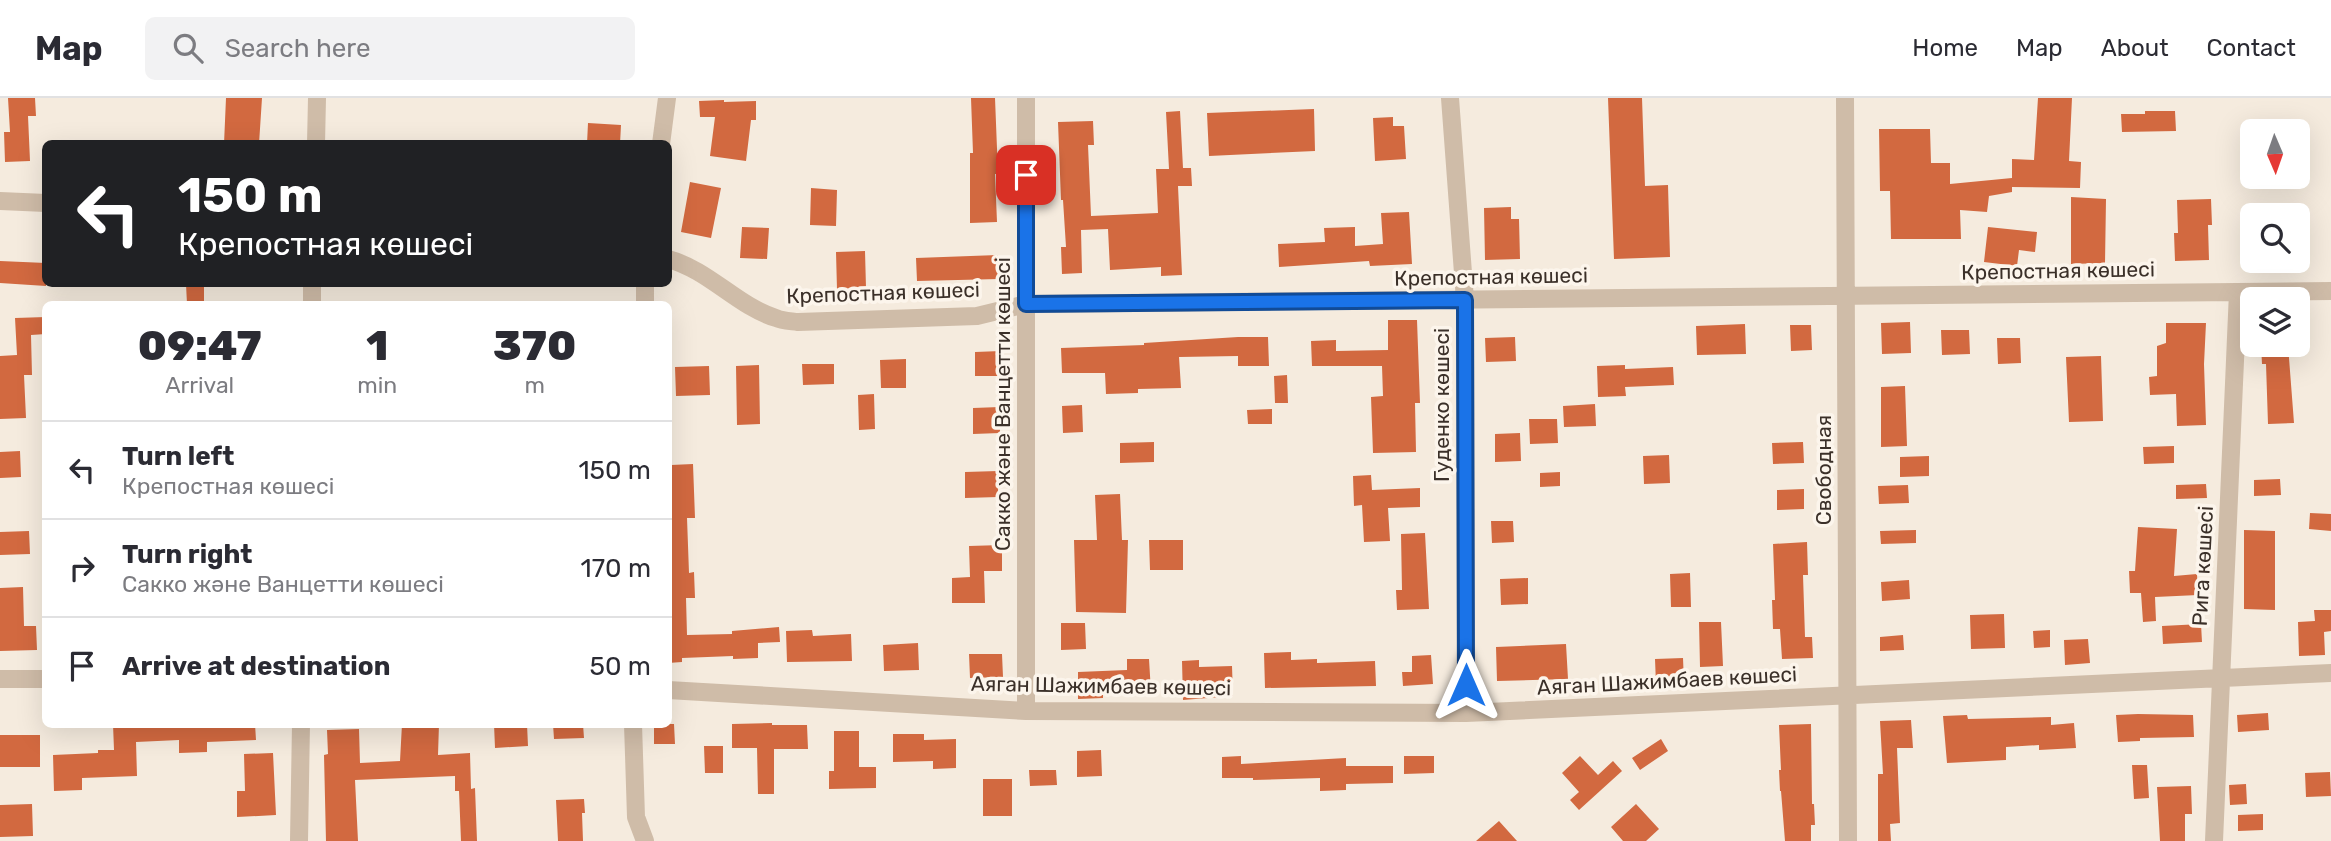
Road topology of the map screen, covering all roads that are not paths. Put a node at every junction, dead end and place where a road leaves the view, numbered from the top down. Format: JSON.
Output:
{"nodes":[{"id":1,"x":317,"y":98,"type":"edge"},
{"id":2,"x":667,"y":98,"type":"edge"},
{"id":3,"x":1026,"y":98,"type":"edge"},
{"id":4,"x":1450,"y":98,"type":"edge"},
{"id":5,"x":1845,"y":98,"type":"edge"},
{"id":6,"x":316,"y":140,"type":"edge"},
{"id":7,"x":661,"y":140,"type":"edge"},
{"id":8,"x":0,"y":201,"type":"edge"},
{"id":9,"x":42,"y":202,"type":"edge"},
{"id":10,"x":672,"y":261,"type":"edge"},
{"id":11,"x":2238,"y":292,"type":"junction"},
{"id":12,"x":2331,"y":292,"type":"edge"},
{"id":13,"x":1846,"y":296,"type":"junction"},
{"id":14,"x":1465,"y":300,"type":"junction"},
{"id":15,"x":1026,"y":304,"type":"junction"},
{"id":16,"x":2331,"y":673,"type":"edge"},
{"id":17,"x":2221,"y":678,"type":"junction"},
{"id":18,"x":0,"y":679,"type":"edge"},
{"id":19,"x":42,"y":679,"type":"edge"},
{"id":20,"x":672,"y":690,"type":"edge"},
{"id":21,"x":1848,"y":696,"type":"junction"},
{"id":22,"x":1026,"y":710,"type":"junction"},
{"id":23,"x":1466,"y":713,"type":"junction"},
{"id":24,"x":301,"y":728,"type":"edge"},
{"id":25,"x":633,"y":728,"type":"edge"},
{"id":26,"x":299,"y":841,"type":"edge"},
{"id":27,"x":645,"y":841,"type":"edge"},
{"id":28,"x":1848,"y":841,"type":"edge"},
{"id":29,"x":2214,"y":841,"type":"edge"}],
"edges":[{"from":1,"to":6,"type":"street"},
{"from":2,"to":7,"type":"street"},
{"from":3,"to":15,"type":"street","name":"Сакко және Ванцетти көшесі"},
{"from":4,"to":14,"type":"street","name":"Гуденко көшесі"},
{"from":5,"to":13,"type":"street","name":"Свободная"},
{"from":8,"to":9,"type":"street"},
{"from":10,"to":15,"type":"street","name":"Крепостная көшесі"},
{"from":11,"to":12,"type":"street","name":"Крепостная көшесі"},
{"from":11,"to":13,"type":"street","name":"Крепостная көшесі"},
{"from":11,"to":17,"type":"street","name":"Рига көшесі"},
{"from":13,"to":14,"type":"street","name":"Крепостная көшесі"},
{"from":13,"to":21,"type":"street","name":"Свободная"},
{"from":14,"to":15,"type":"street","name":"Крепостная көшесі"},
{"from":14,"to":23,"type":"street","name":"Гуденко көшесі"},
{"from":15,"to":22,"type":"street","name":"Сакко және Ванцетти көшесі"},
{"from":16,"to":17,"type":"street","name":"Аяган Шажимбаев көшесі"},
{"from":17,"to":21,"type":"street","name":"Аяган Шажимбаев көшесі"},
{"from":17,"to":29,"type":"street","name":"Рига көшесі"},
{"from":18,"to":19,"type":"street"},
{"from":20,"to":22,"type":"street","name":"Аяган Шажимбаев көшесі"},
{"from":21,"to":23,"type":"street","name":"Аяган Шажимбаев көшесі"},
{"from":21,"to":28,"type":"street","name":"Свободная"},
{"from":22,"to":23,"type":"street","name":"Аяган Шажимбаев көшесі"},
{"from":24,"to":26,"type":"street"},
{"from":25,"to":27,"type":"street"}]}
